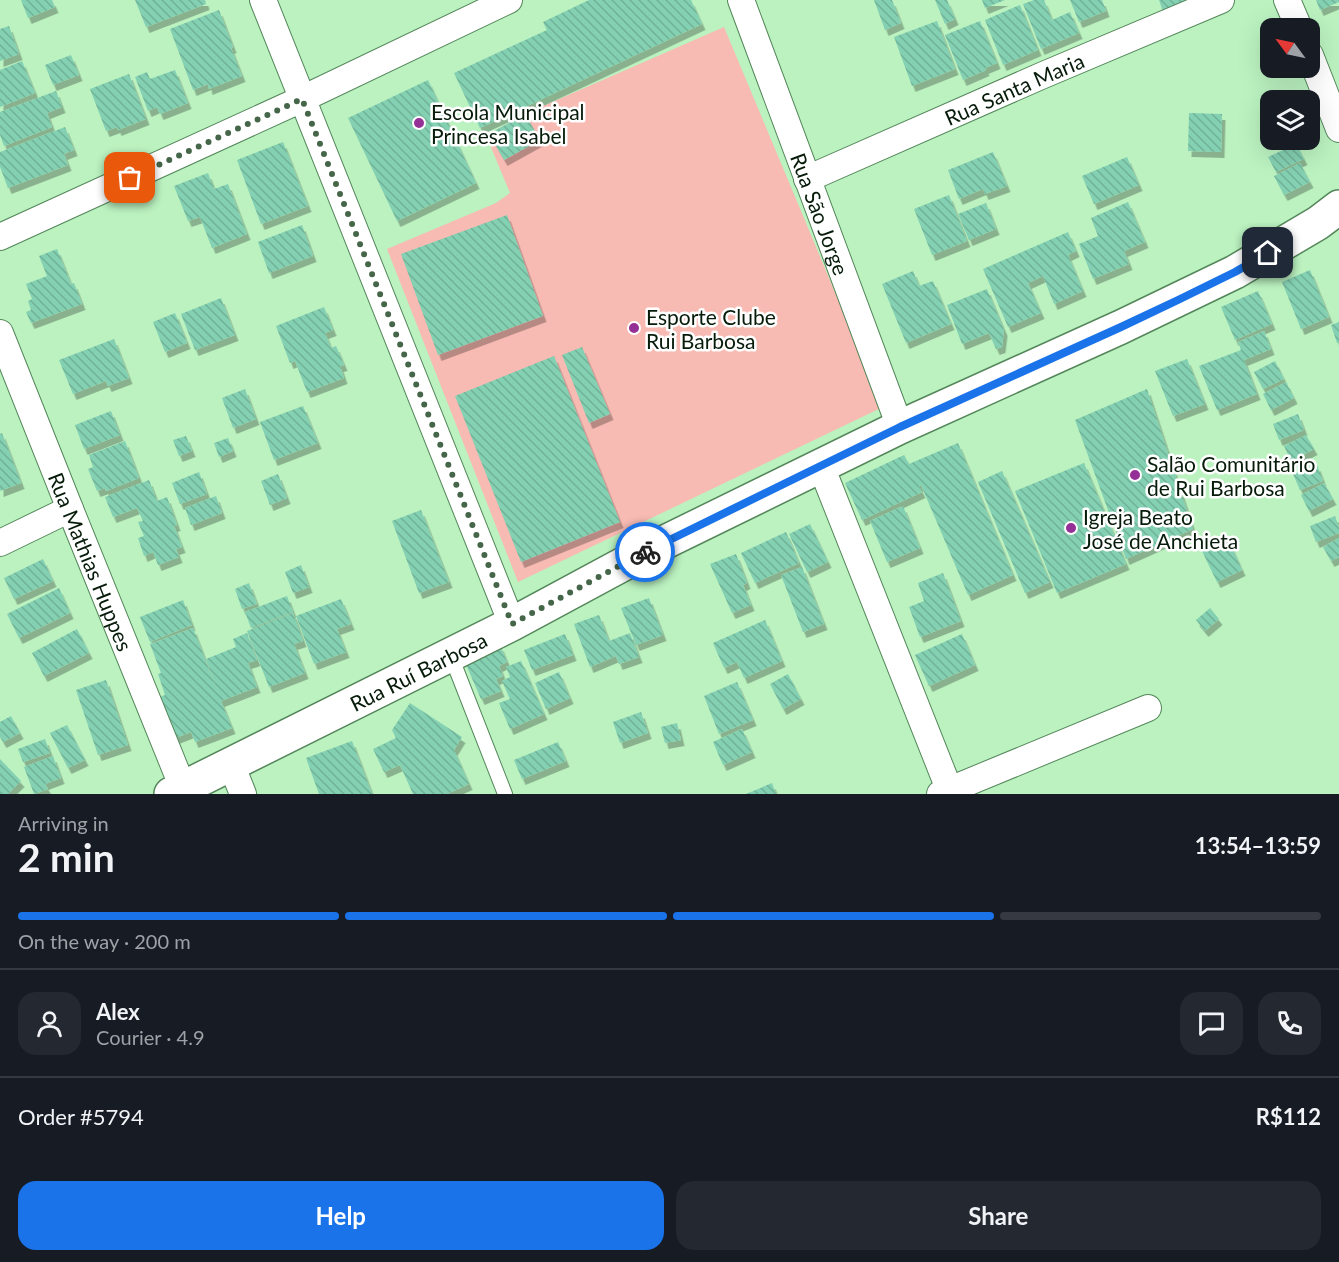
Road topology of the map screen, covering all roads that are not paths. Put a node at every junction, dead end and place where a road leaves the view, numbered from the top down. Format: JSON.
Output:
{"nodes":[{"id":1,"x":264,"y":0,"type":"edge"},
{"id":2,"x":509,"y":0,"type":"edge"},
{"id":3,"x":741,"y":0,"type":"edge"},
{"id":4,"x":1221,"y":0,"type":"edge"},
{"id":5,"x":1287,"y":0,"type":"edge"},
{"id":6,"x":1295,"y":18,"type":"edge"},
{"id":7,"x":1319,"y":78,"type":"edge"},
{"id":8,"x":302,"y":99,"type":"junction"},
{"id":9,"x":1339,"y":129,"type":"edge"},
{"id":10,"x":807,"y":179,"type":"junction"},
{"id":11,"x":1339,"y":207,"type":"edge"},
{"id":12,"x":0,"y":237,"type":"edge"},
{"id":13,"x":0,"y":333,"type":"edge"},
{"id":14,"x":900,"y":427,"type":"junction"},
{"id":15,"x":821,"y":466,"type":"junction"},
{"id":16,"x":69,"y":508,"type":"junction"},
{"id":17,"x":0,"y":543,"type":"edge"},
{"id":18,"x":512,"y":624,"type":"junction"},
{"id":19,"x":451,"y":656,"type":"junction"},
{"id":20,"x":1148,"y":708,"type":"dead end"},
{"id":21,"x":231,"y":764,"type":"junction"},
{"id":22,"x":177,"y":791,"type":"edge"},
{"id":23,"x":947,"y":793,"type":"edge"},
{"id":24,"x":243,"y":794,"type":"edge"},
{"id":25,"x":505,"y":794,"type":"edge"}],
"edges":[{"from":1,"to":8,"type":"street"},
{"from":2,"to":8,"type":"street"},
{"from":3,"to":10,"type":"street","name":"Rua São Jorge"},
{"from":4,"to":10,"type":"street","name":"Rua Santa Maria"},
{"from":5,"to":6,"type":"street"},
{"from":7,"to":9,"type":"street"},
{"from":8,"to":12,"type":"street"},
{"from":8,"to":18,"type":"street"},
{"from":10,"to":14,"type":"street","name":"Rua São Jorge"},
{"from":11,"to":14,"type":"main road","name":"Rua Ruí Barbosa"},
{"from":13,"to":16,"type":"street","name":"Rua Mathias Huppes"},
{"from":14,"to":15,"type":"main road","name":"Rua Ruí Barbosa"},
{"from":15,"to":18,"type":"main road","name":"Rua Ruí Barbosa"},
{"from":15,"to":23,"type":"street"},
{"from":16,"to":17,"type":"street"},
{"from":16,"to":22,"type":"street","name":"Rua Mathias Huppes"},
{"from":18,"to":19,"type":"main road","name":"Rua Ruí Barbosa"},
{"from":19,"to":21,"type":"main road","name":"Rua Ruí Barbosa"},
{"from":19,"to":25,"type":"lane"},
{"from":20,"to":23,"type":"street"},
{"from":21,"to":22,"type":"main road","name":"Rua Ruí Barbosa"},
{"from":21,"to":24,"type":"street"}]}
